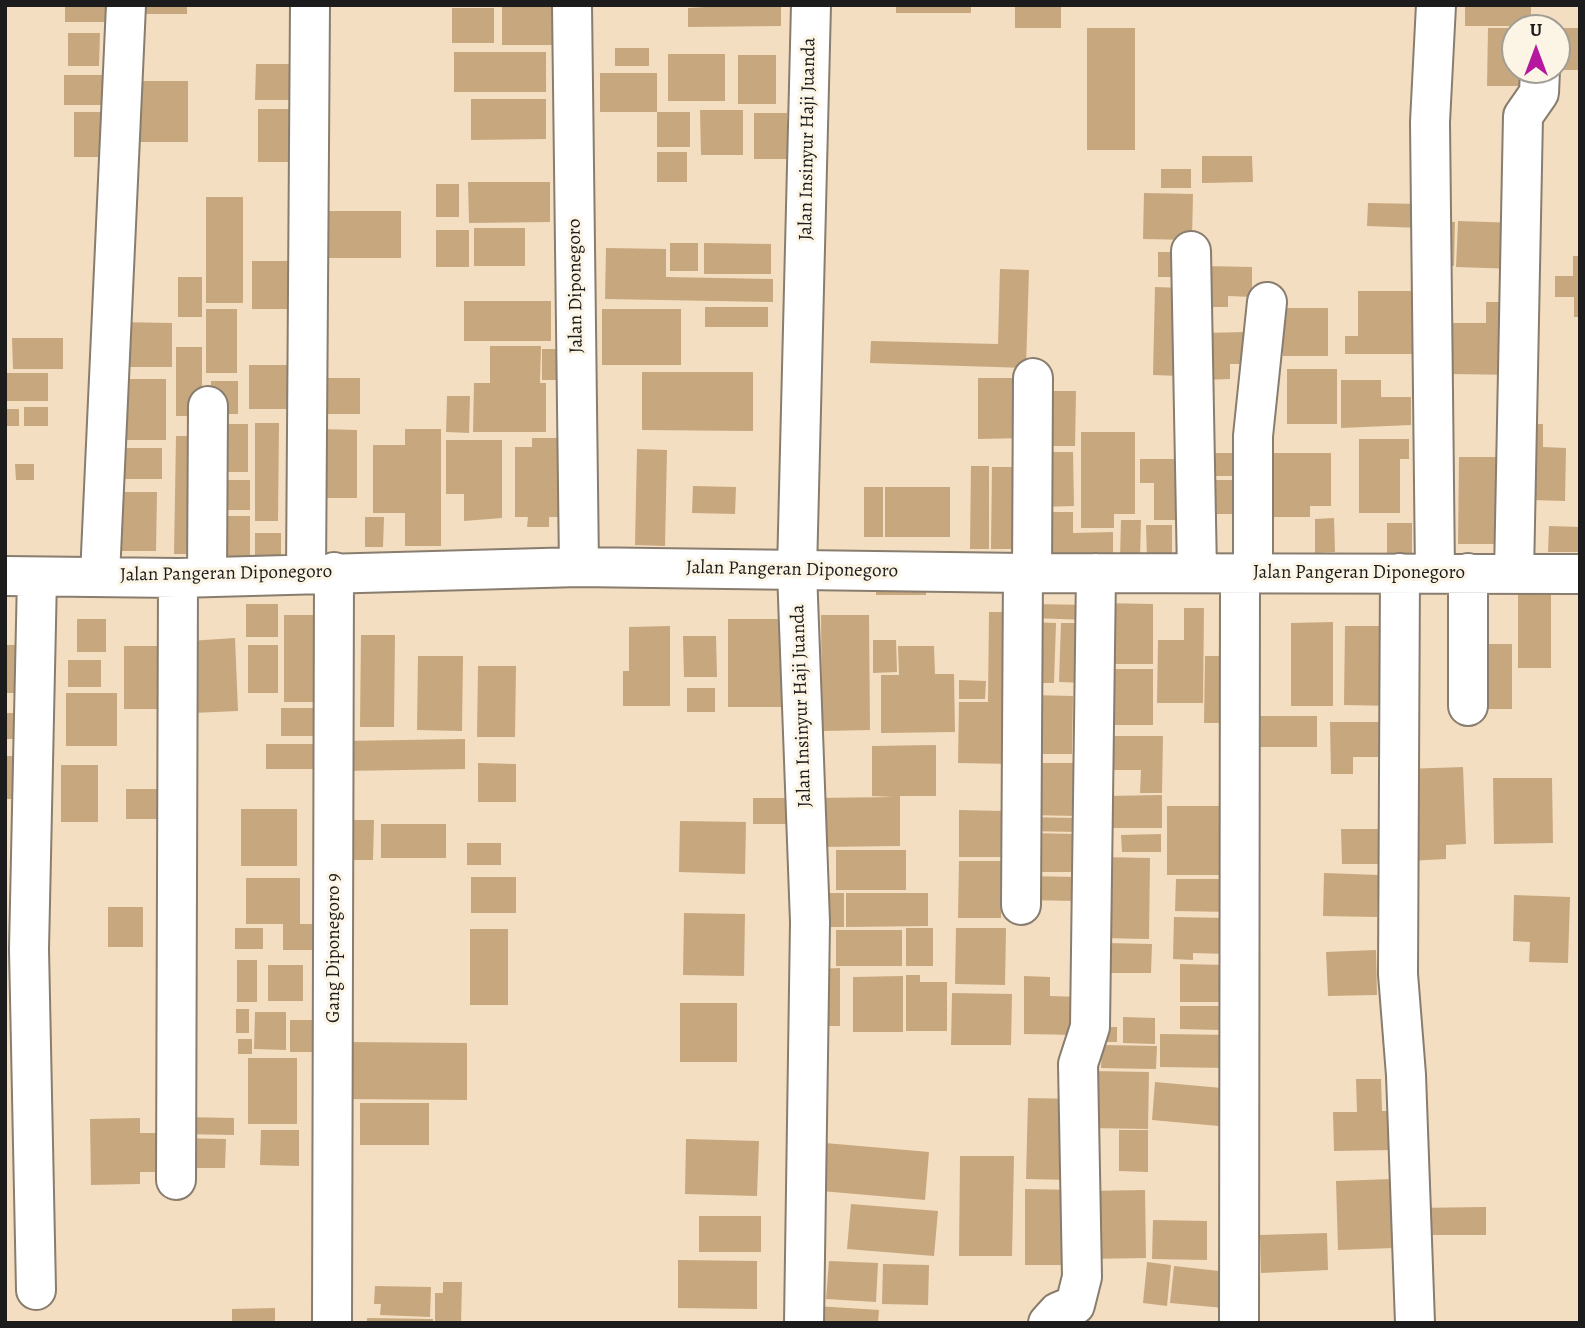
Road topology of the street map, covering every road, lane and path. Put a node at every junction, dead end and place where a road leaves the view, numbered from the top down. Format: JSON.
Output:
{"nodes":[{"id":1,"x":126,"y":5,"type":"edge"},
{"id":2,"x":310,"y":5,"type":"edge"},
{"id":3,"x":572,"y":5,"type":"edge"},
{"id":4,"x":811,"y":5,"type":"edge"},
{"id":5,"x":1436,"y":5,"type":"edge"},
{"id":6,"x":1539,"y":84,"type":"edge"},
{"id":7,"x":1191,"y":251,"type":"dead end"},
{"id":8,"x":1267,"y":302,"type":"dead end"},
{"id":9,"x":1033,"y":378,"type":"dead end"},
{"id":10,"x":208,"y":405,"type":"dead end"},
{"id":11,"x":579,"y":567,"type":"junction"},
{"id":12,"x":797,"y":570,"type":"junction"},
{"id":13,"x":320,"y":573,"type":"junction"},
{"id":14,"x":1028,"y":573,"type":"junction"},
{"id":15,"x":1096,"y":573,"type":"junction"},
{"id":16,"x":1197,"y":573,"type":"junction"},
{"id":17,"x":1246,"y":573,"type":"junction"},
{"id":18,"x":1434,"y":573,"type":"junction"},
{"id":19,"x":1514,"y":574,"type":"junction"},
{"id":20,"x":1580,"y":574,"type":"edge"},
{"id":21,"x":21,"y":576,"type":"edge"},
{"id":22,"x":100,"y":576,"type":"junction"},
{"id":23,"x":192,"y":578,"type":"junction"},
{"id":24,"x":1468,"y":706,"type":"dead end"},
{"id":25,"x":1021,"y":905,"type":"dead end"},
{"id":26,"x":176,"y":1181,"type":"dead end"},
{"id":27,"x":36,"y":1290,"type":"dead end"},
{"id":28,"x":332,"y":1323,"type":"edge"},
{"id":29,"x":804,"y":1323,"type":"edge"},
{"id":30,"x":1048,"y":1323,"type":"edge"},
{"id":31,"x":1239,"y":1323,"type":"edge"},
{"id":32,"x":1415,"y":1323,"type":"edge"}],
"edges":[{"from":1,"to":22,"type":"street"},
{"from":2,"to":13,"type":"street","name":"Gang Diponegoro 9"},
{"from":3,"to":11,"type":"street","name":"Jalan Diponegoro"},
{"from":4,"to":12,"type":"street","name":"Jalan Insinyur Haji Juanda"},
{"from":5,"to":18,"type":"street"},
{"from":6,"to":19,"type":"street"},
{"from":7,"to":16,"type":"street"},
{"from":8,"to":17,"type":"street"},
{"from":9,"to":14,"type":"street"},
{"from":10,"to":23,"type":"street"},
{"from":11,"to":12,"type":"street","name":"Jalan Pangeran Diponegoro"},
{"from":11,"to":13,"type":"street","name":"Jalan Pangeran Diponegoro"},
{"from":12,"to":14,"type":"street","name":"Jalan Pangeran Diponegoro"},
{"from":12,"to":29,"type":"street","name":"Jalan Insinyur Haji Juanda"},
{"from":13,"to":23,"type":"street","name":"Jalan Pangeran Diponegoro"},
{"from":13,"to":28,"type":"street","name":"Gang Diponegoro 9"},
{"from":14,"to":15,"type":"street","name":"Jalan Pangeran Diponegoro"},
{"from":14,"to":25,"type":"street"},
{"from":15,"to":16,"type":"street","name":"Jalan Pangeran Diponegoro"},
{"from":15,"to":30,"type":"street"},
{"from":16,"to":17,"type":"street","name":"Jalan Pangeran Diponegoro"},
{"from":17,"to":18,"type":"street","name":"Jalan Pangeran Diponegoro"},
{"from":17,"to":31,"type":"street"},
{"from":18,"to":19,"type":"street","name":"Jalan Pangeran Diponegoro"},
{"from":18,"to":24,"type":"street"},
{"from":18,"to":32,"type":"street"},
{"from":19,"to":20,"type":"street","name":"Jalan Pangeran Diponegoro"},
{"from":21,"to":22,"type":"street","name":"Jalan Pangeran Diponegoro"},
{"from":21,"to":27,"type":"street"},
{"from":22,"to":23,"type":"street","name":"Jalan Pangeran Diponegoro"},
{"from":23,"to":26,"type":"street"}]}
